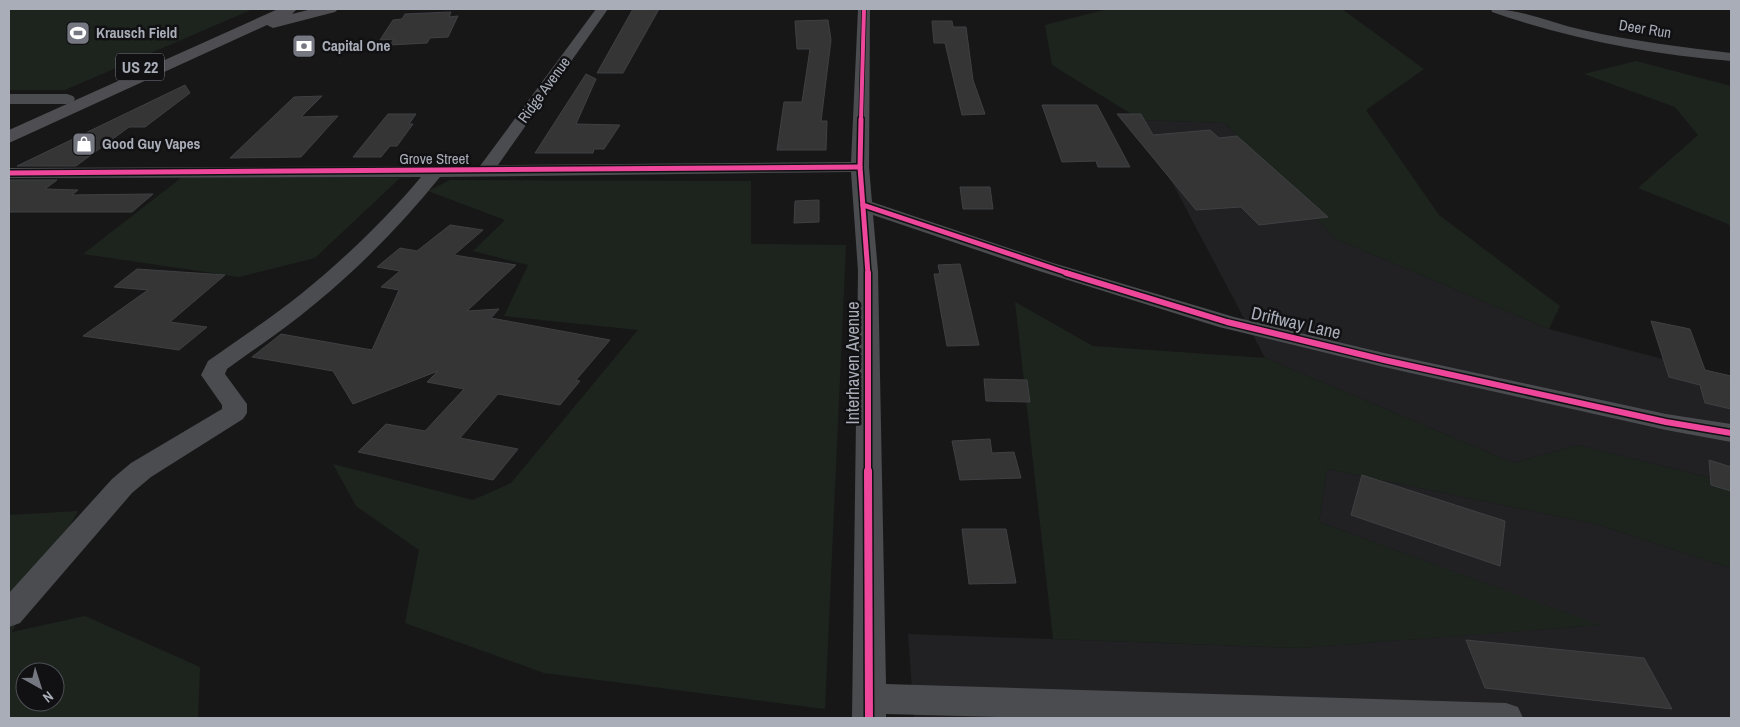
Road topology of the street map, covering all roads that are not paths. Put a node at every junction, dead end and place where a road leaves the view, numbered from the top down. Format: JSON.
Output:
{"nodes":[{"id":1,"x":272,"y":9,"type":"edge"},
{"id":2,"x":290,"y":9,"type":"edge"},
{"id":3,"x":330,"y":9,"type":"edge"},
{"id":4,"x":602,"y":9,"type":"edge"},
{"id":5,"x":864,"y":9,"type":"edge"},
{"id":6,"x":1497,"y":9,"type":"edge"},
{"id":7,"x":194,"y":52,"type":"junction"},
{"id":8,"x":1731,"y":57,"type":"edge"},
{"id":9,"x":9,"y":99,"type":"edge"},
{"id":10,"x":67,"y":99,"type":"junction"},
{"id":11,"x":9,"y":124,"type":"edge"},
{"id":12,"x":9,"y":136,"type":"edge"},
{"id":13,"x":860,"y":168,"type":"junction"},
{"id":14,"x":434,"y":172,"type":"junction"},
{"id":15,"x":485,"y":172,"type":"junction"},
{"id":16,"x":9,"y":173,"type":"edge"},
{"id":17,"x":863,"y":205,"type":"junction"},
{"id":18,"x":1731,"y":433,"type":"edge"},
{"id":19,"x":9,"y":614,"type":"edge"},
{"id":20,"x":869,"y":708,"type":"edge"},
{"id":21,"x":1338,"y":715,"type":"edge"},
{"id":22,"x":1506,"y":718,"type":"edge"}],
"edges":[{"from":1,"to":10,"type":"highway","number":"US 22"},
{"from":2,"to":7,"type":"highway","number":"US 22"},
{"from":3,"to":7,"type":"highway"},
{"from":4,"to":15,"type":"street","name":"Ridge Avenue"},
{"from":5,"to":13,"type":"street","name":"Interhaven Avenue"},
{"from":6,"to":8,"type":"street","name":"Deer Run"},
{"from":7,"to":12,"type":"highway","number":"US 22"},
{"from":9,"to":10,"type":"street"},
{"from":10,"to":11,"type":"highway","number":"US 22"},
{"from":13,"to":15,"type":"street","name":"Grove Street"},
{"from":13,"to":17,"type":"street","name":"Interhaven Avenue"},
{"from":14,"to":15,"type":"street","name":"Grove Street"},
{"from":14,"to":16,"type":"street","name":"Grove Street"},
{"from":14,"to":19,"type":"street"},
{"from":17,"to":18,"type":"street","name":"Driftway Lane"},
{"from":17,"to":20,"type":"street","name":"Interhaven Avenue"},
{"from":20,"to":21,"type":"street"},
{"from":21,"to":22,"type":"street"}]}
